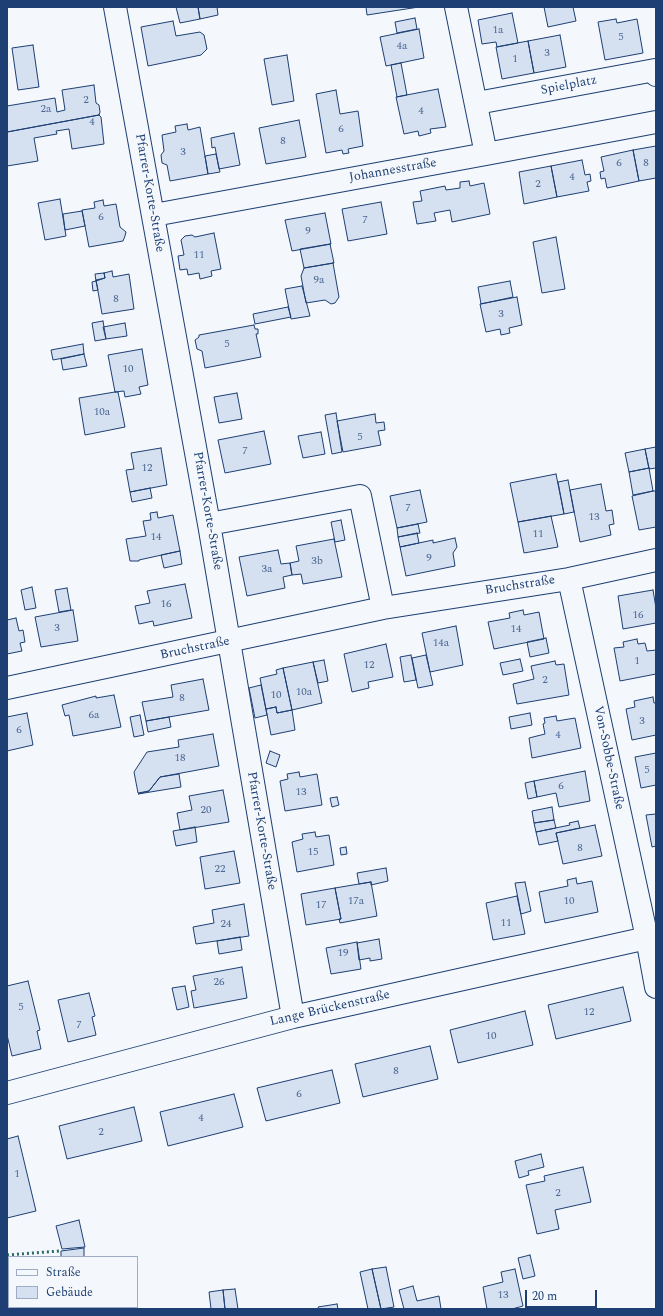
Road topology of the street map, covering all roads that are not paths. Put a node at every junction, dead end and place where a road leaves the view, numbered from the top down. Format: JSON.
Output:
{"nodes":[{"id":1,"x":115,"y":7,"type":"edge"},
{"id":2,"x":456,"y":7,"type":"edge"},
{"id":3,"x":656,"y":75,"type":"edge"},
{"id":4,"x":477,"y":103,"type":"junction"},
{"id":5,"x":656,"y":122,"type":"edge"},
{"id":6,"x":486,"y":154,"type":"junction"},
{"id":7,"x":154,"y":214,"type":"junction"},
{"id":8,"x":209,"y":524,"type":"junction"},
{"id":9,"x":656,"y":560,"type":"edge"},
{"id":10,"x":569,"y":579,"type":"junction"},
{"id":11,"x":383,"y":608,"type":"junction"},
{"id":12,"x":229,"y":642,"type":"junction"},
{"id":13,"x":7,"y":688,"type":"edge"},
{"id":14,"x":652,"y":937,"type":"edge"},
{"id":15,"x":656,"y":987,"type":"edge"},
{"id":16,"x":293,"y":1017,"type":"junction"},
{"id":17,"x":7,"y":1093,"type":"edge"}],
"edges":[{"from":1,"to":7,"type":"street","name":"Pfarrer-Korte-Straße"},
{"from":2,"to":4,"type":"street"},
{"from":3,"to":4,"type":"street","name":"Spielplatz"},
{"from":4,"to":6,"type":"street"},
{"from":5,"to":6,"type":"street"},
{"from":6,"to":7,"type":"street","name":"Johannesstraße"},
{"from":7,"to":8,"type":"street","name":"Pfarrer-Korte-Straße"},
{"from":8,"to":11,"type":"street"},
{"from":8,"to":12,"type":"street","name":"Pfarrer-Korte-Straße"},
{"from":9,"to":10,"type":"street","name":"Bruchstraße"},
{"from":10,"to":11,"type":"street","name":"Bruchstraße"},
{"from":10,"to":14,"type":"street","name":"Von-Sobbe-Straße"},
{"from":11,"to":12,"type":"street","name":"Bruchstraße"},
{"from":12,"to":13,"type":"street","name":"Bruchstraße"},
{"from":12,"to":16,"type":"street","name":"Pfarrer-Korte-Straße"},
{"from":14,"to":15,"type":"street","name":"Von-Sobbe-Straße"},
{"from":14,"to":16,"type":"street","name":"Lange Brückenstraße"},
{"from":16,"to":17,"type":"street","name":"Lange Brückenstraße"}]}
